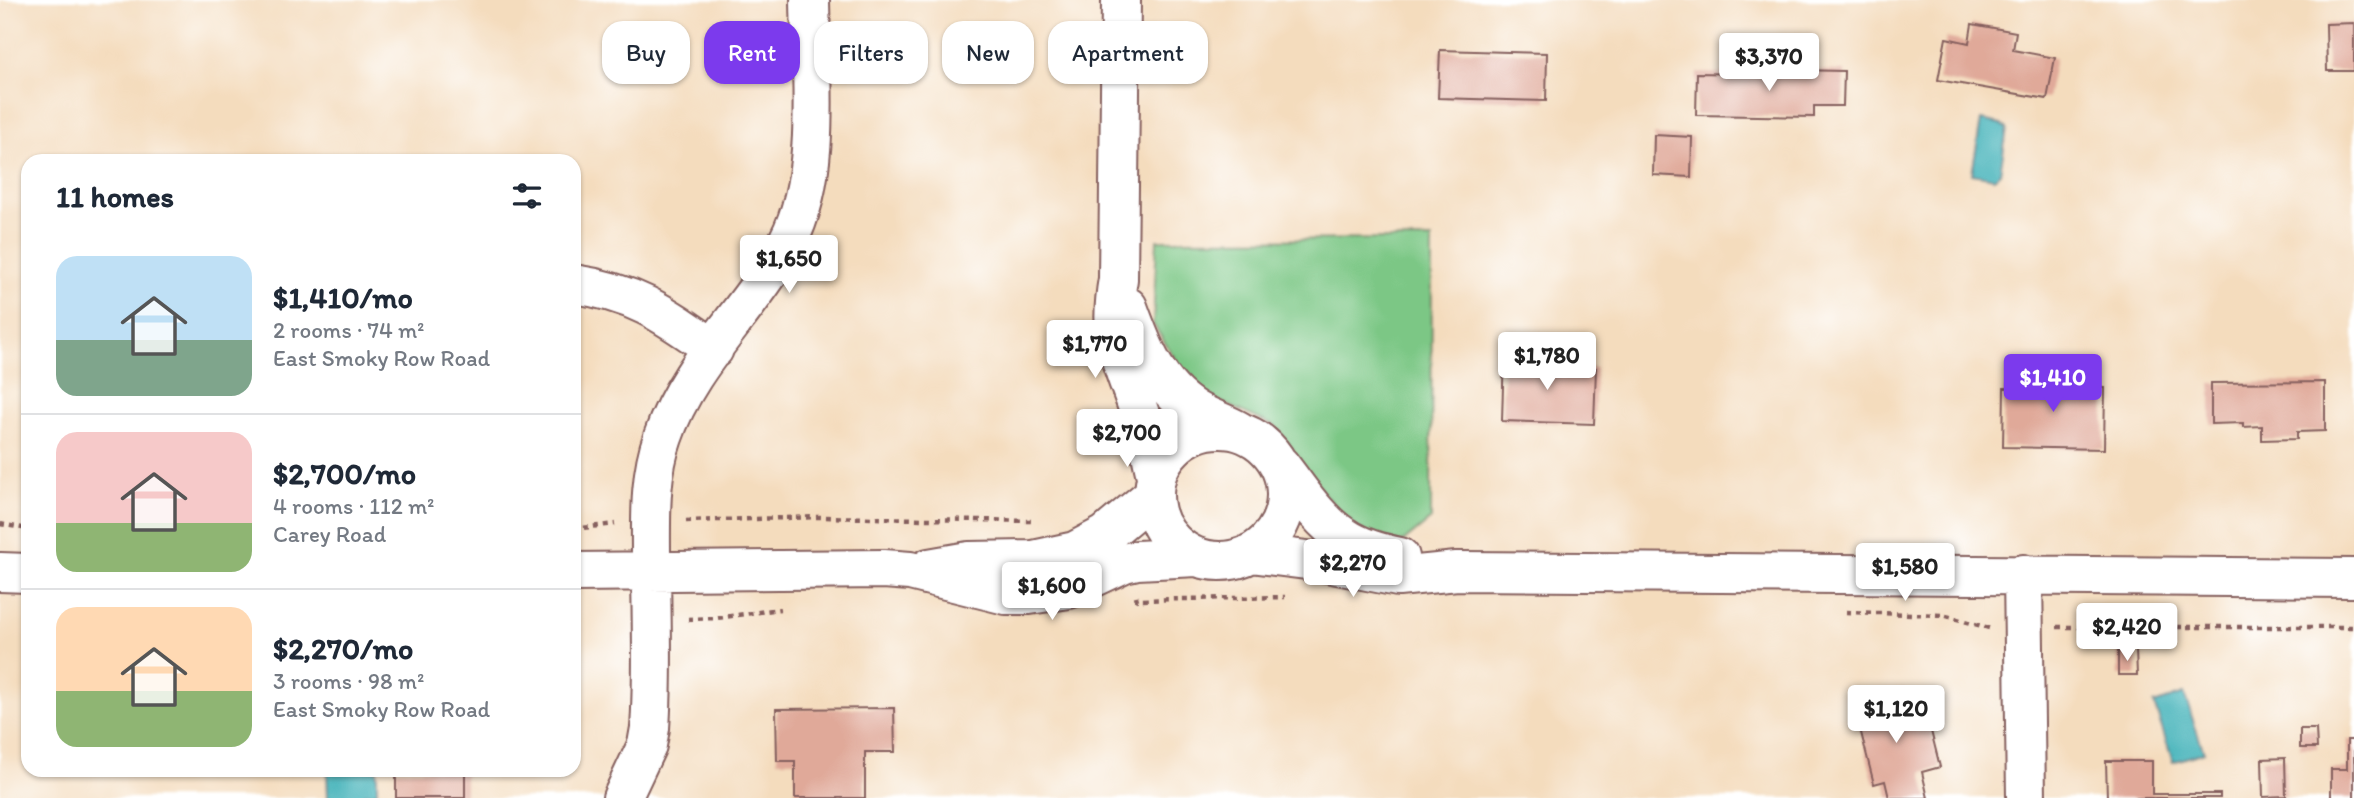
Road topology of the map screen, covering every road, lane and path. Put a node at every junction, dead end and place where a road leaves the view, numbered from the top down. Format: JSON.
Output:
{"nodes":[{"id":1,"x":810,"y":0,"type":"edge"},
{"id":2,"x":1121,"y":0,"type":"edge"},
{"id":3,"x":1118,"y":279,"type":"junction"},
{"id":4,"x":581,"y":286,"type":"edge"},
{"id":5,"x":714,"y":349,"type":"junction"},
{"id":6,"x":1247,"y":435,"type":"junction"},
{"id":7,"x":1277,"y":463,"type":"junction"},
{"id":8,"x":1155,"y":485,"type":"junction"},
{"id":9,"x":687,"y":521,"type":"dead end"},
{"id":10,"x":1037,"y":521,"type":"dead end"},
{"id":11,"x":0,"y":524,"type":"edge"},
{"id":12,"x":614,"y":524,"type":"dead end"},
{"id":13,"x":21,"y":527,"type":"edge"},
{"id":14,"x":581,"y":528,"type":"edge"},
{"id":15,"x":1251,"y":553,"type":"junction"},
{"id":16,"x":1197,"y":557,"type":"junction"},
{"id":17,"x":651,"y":571,"type":"junction"},
{"id":18,"x":910,"y":571,"type":"junction"},
{"id":19,"x":1457,"y":571,"type":"junction"},
{"id":20,"x":0,"y":572,"type":"edge"},
{"id":21,"x":581,"y":572,"type":"edge"},
{"id":22,"x":21,"y":573,"type":"edge"},
{"id":23,"x":2023,"y":574,"type":"junction"},
{"id":24,"x":2354,"y":578,"type":"edge"},
{"id":25,"x":2047,"y":627,"type":"dead end"},
{"id":26,"x":2354,"y":627,"type":"edge"},
{"id":27,"x":622,"y":798,"type":"edge"},
{"id":28,"x":2026,"y":798,"type":"edge"}],
"edges":[{"from":1,"to":5,"type":"street"},
{"from":2,"to":3,"type":"street"},
{"from":3,"to":6,"type":"street"},
{"from":3,"to":8,"type":"street"},
{"from":4,"to":5,"type":"street"},
{"from":5,"to":17,"type":"street"},
{"from":6,"to":7,"type":"street"},
{"from":6,"to":8,"type":"street"},
{"from":7,"to":15,"type":"street"},
{"from":7,"to":19,"type":"street"},
{"from":8,"to":16,"type":"street"},
{"from":8,"to":18,"type":"street"},
{"from":9,"to":10,"type":"path"},
{"from":11,"to":13,"type":"path"},
{"from":12,"to":14,"type":"path"},
{"from":15,"to":16,"type":"street"},
{"from":15,"to":19,"type":"street"},
{"from":16,"to":18,"type":"street"},
{"from":17,"to":18,"type":"street"},
{"from":17,"to":21,"type":"street"},
{"from":17,"to":27,"type":"street"},
{"from":19,"to":23,"type":"street"},
{"from":20,"to":22,"type":"street"},
{"from":23,"to":24,"type":"street"},
{"from":23,"to":28,"type":"street"},
{"from":25,"to":26,"type":"path"}]}
